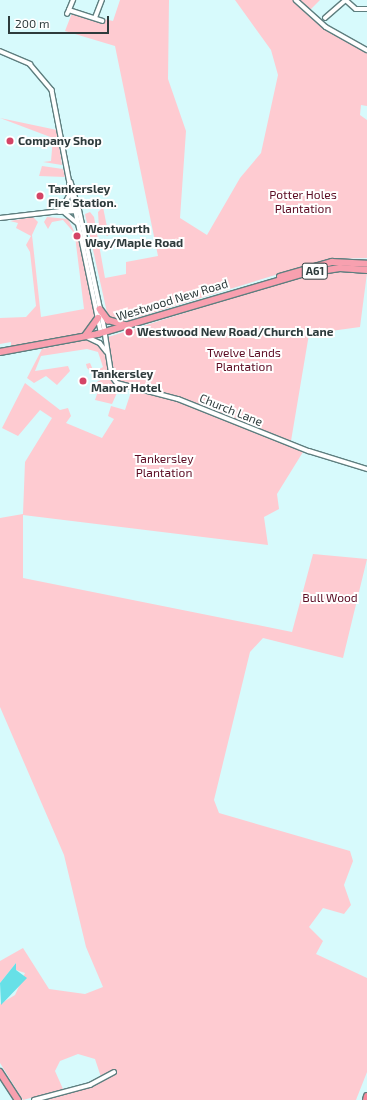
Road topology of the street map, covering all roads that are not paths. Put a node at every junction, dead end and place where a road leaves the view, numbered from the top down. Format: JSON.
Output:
{"nodes":[{"id":1,"x":73,"y":0,"type":"edge"},
{"id":2,"x":102,"y":0,"type":"edge"},
{"id":3,"x":296,"y":0,"type":"edge"},
{"id":4,"x":346,"y":0,"type":"edge"},
{"id":5,"x":367,"y":9,"type":"edge"},
{"id":6,"x":69,"y":10,"type":"junction"},
{"id":7,"x":67,"y":14,"type":"dead end"},
{"id":8,"x":95,"y":18,"type":"junction"},
{"id":9,"x":325,"y":18,"type":"dead end"},
{"id":10,"x":102,"y":21,"type":"dead end"},
{"id":11,"x":367,"y":44,"type":"edge"},
{"id":12,"x":366,"y":49,"type":"edge"},
{"id":13,"x":0,"y":51,"type":"edge"},
{"id":14,"x":71,"y":182,"type":"junction"},
{"id":15,"x":71,"y":192,"type":"junction"},
{"id":16,"x":76,"y":210,"type":"junction"},
{"id":17,"x":58,"y":212,"type":"junction"},
{"id":18,"x":65,"y":213,"type":"junction"},
{"id":19,"x":0,"y":218,"type":"edge"},
{"id":20,"x":78,"y":225,"type":"junction"},
{"id":21,"x":367,"y":262,"type":"edge"},
{"id":22,"x":367,"y":270,"type":"edge"},
{"id":23,"x":264,"y":284,"type":"junction"},
{"id":24,"x":100,"y":309,"type":"junction"},
{"id":25,"x":98,"y":318,"type":"junction"},
{"id":26,"x":126,"y":326,"type":"junction"},
{"id":27,"x":103,"y":332,"type":"junction"},
{"id":28,"x":85,"y":337,"type":"junction"},
{"id":29,"x":0,"y":352,"type":"edge"},
{"id":30,"x":108,"y":353,"type":"junction"},
{"id":31,"x":367,"y":469,"type":"edge"},
{"id":32,"x":0,"y":1072,"type":"edge"},
{"id":33,"x":114,"y":1072,"type":"dead end"},
{"id":34,"x":367,"y":1096,"type":"edge"},
{"id":35,"x":18,"y":1100,"type":"edge"},
{"id":36,"x":34,"y":1100,"type":"edge"},
{"id":37,"x":366,"y":1100,"type":"edge"}],
"edges":[{"from":1,"to":6,"type":"street"},
{"from":2,"to":8,"type":"street"},
{"from":3,"to":12,"type":"street"},
{"from":4,"to":5,"type":"street"},
{"from":4,"to":9,"type":"street"},
{"from":6,"to":7,"type":"street"},
{"from":6,"to":8,"type":"street"},
{"from":8,"to":10,"type":"street"},
{"from":11,"to":12,"type":"street"},
{"from":13,"to":14,"type":"street"},
{"from":14,"to":15,"type":"street"},
{"from":14,"to":16,"type":"street"},
{"from":15,"to":16,"type":"street"},
{"from":15,"to":17,"type":"street"},
{"from":16,"to":17,"type":"street"},
{"from":16,"to":18,"type":"street"},
{"from":16,"to":20,"type":"street"},
{"from":16,"to":24,"type":"street"},
{"from":17,"to":18,"type":"street"},
{"from":17,"to":19,"type":"street"},
{"from":18,"to":20,"type":"street"},
{"from":20,"to":25,"type":"street"},
{"from":21,"to":23,"type":"highway","name":"Westwood New Road","number":"A61"},
{"from":22,"to":23,"type":"highway","name":"Westwood New Road","number":"A61"},
{"from":23,"to":26,"type":"highway","name":"Westwood New Road","number":"A61"},
{"from":24,"to":26,"type":"highway"},
{"from":24,"to":27,"type":"street"},
{"from":25,"to":27,"type":"street"},
{"from":25,"to":28,"type":"highway"},
{"from":26,"to":27,"type":"highway","name":"Westwood New Road","number":"A61"},
{"from":27,"to":28,"type":"highway","name":"Westwood New Road","number":"A61"},
{"from":27,"to":30,"type":"street","name":"Church Lane"},
{"from":28,"to":29,"type":"highway","name":"Westwood New Road","number":"A61"},
{"from":28,"to":30,"type":"street"},
{"from":30,"to":31,"type":"street","name":"Church Lane"},
{"from":32,"to":35,"type":"highway"},
{"from":33,"to":36,"type":"street"},
{"from":34,"to":37,"type":"highway"}]}
